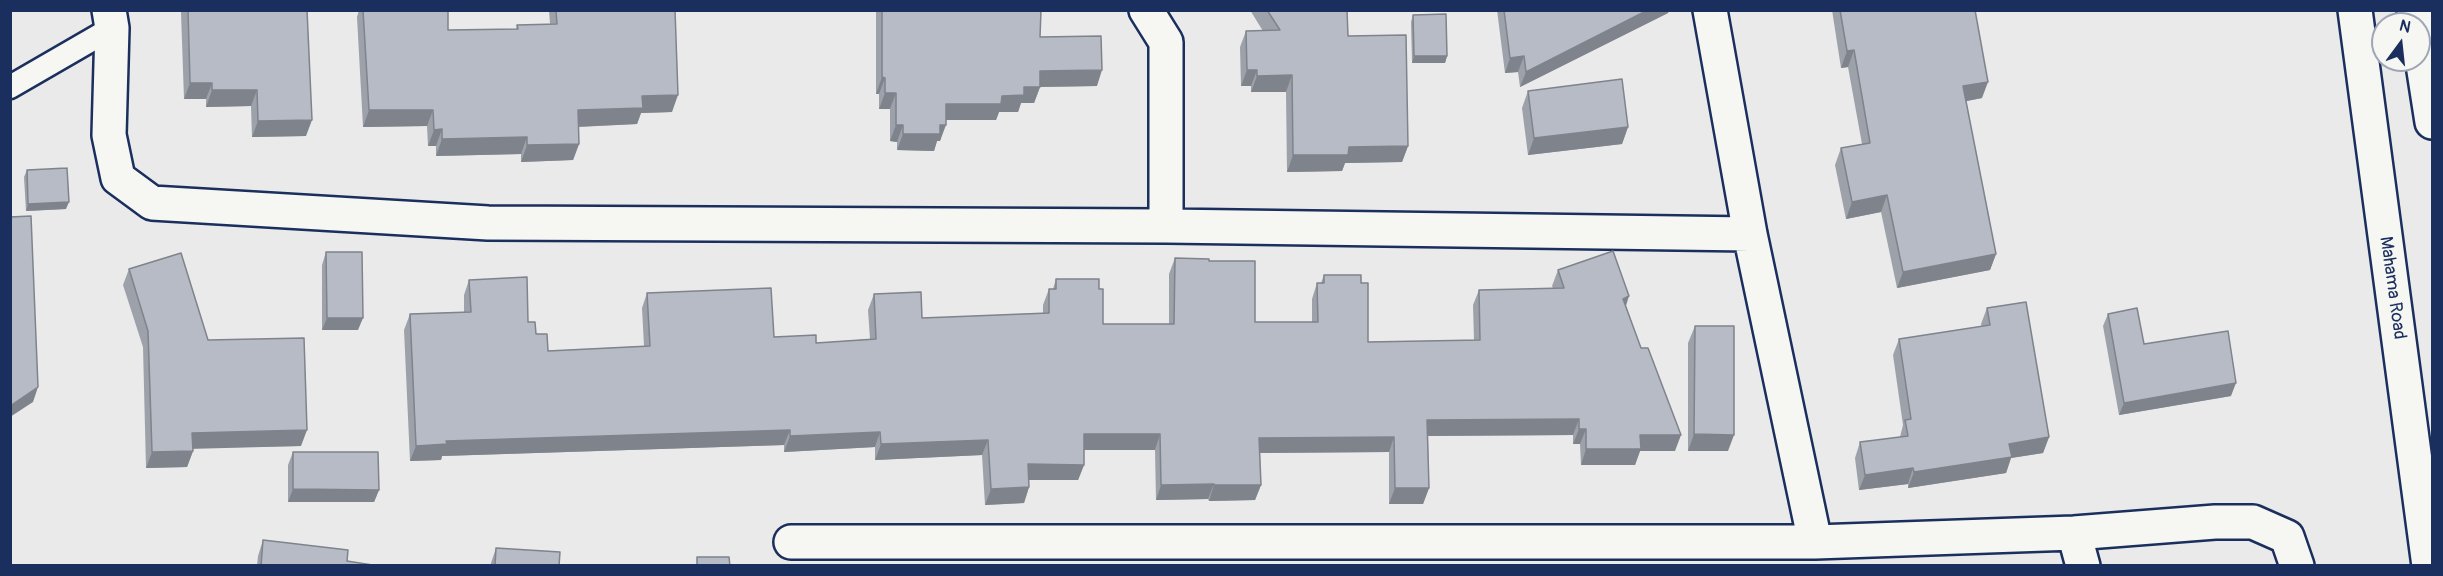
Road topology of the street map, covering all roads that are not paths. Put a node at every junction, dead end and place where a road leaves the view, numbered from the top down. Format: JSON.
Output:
{"nodes":[{"id":1,"x":1146,"y":10,"type":"edge"},
{"id":2,"x":1710,"y":10,"type":"edge"},
{"id":3,"x":2355,"y":10,"type":"edge"},
{"id":4,"x":111,"y":19,"type":"edge"},
{"id":5,"x":2425,"y":72,"type":"edge"},
{"id":6,"x":10,"y":87,"type":"edge"},
{"id":7,"x":2433,"y":122,"type":"edge"},
{"id":8,"x":1166,"y":226,"type":"junction"},
{"id":9,"x":1750,"y":234,"type":"junction"},
{"id":10,"x":2074,"y":533,"type":"junction"},
{"id":11,"x":791,"y":542,"type":"dead end"},
{"id":12,"x":1815,"y":542,"type":"junction"},
{"id":13,"x":2083,"y":566,"type":"edge"},
{"id":14,"x":2297,"y":566,"type":"edge"},
{"id":15,"x":2429,"y":566,"type":"edge"}],
"edges":[{"from":1,"to":8,"type":"street"},
{"from":2,"to":9,"type":"street"},
{"from":3,"to":15,"type":"street","name":"Mahama Road"},
{"from":4,"to":6,"type":"lane"},
{"from":4,"to":8,"type":"street"},
{"from":5,"to":7,"type":"street"},
{"from":8,"to":9,"type":"street"},
{"from":9,"to":12,"type":"street"},
{"from":10,"to":12,"type":"street"},
{"from":10,"to":13,"type":"street"},
{"from":10,"to":14,"type":"street"},
{"from":11,"to":12,"type":"street"}]}
